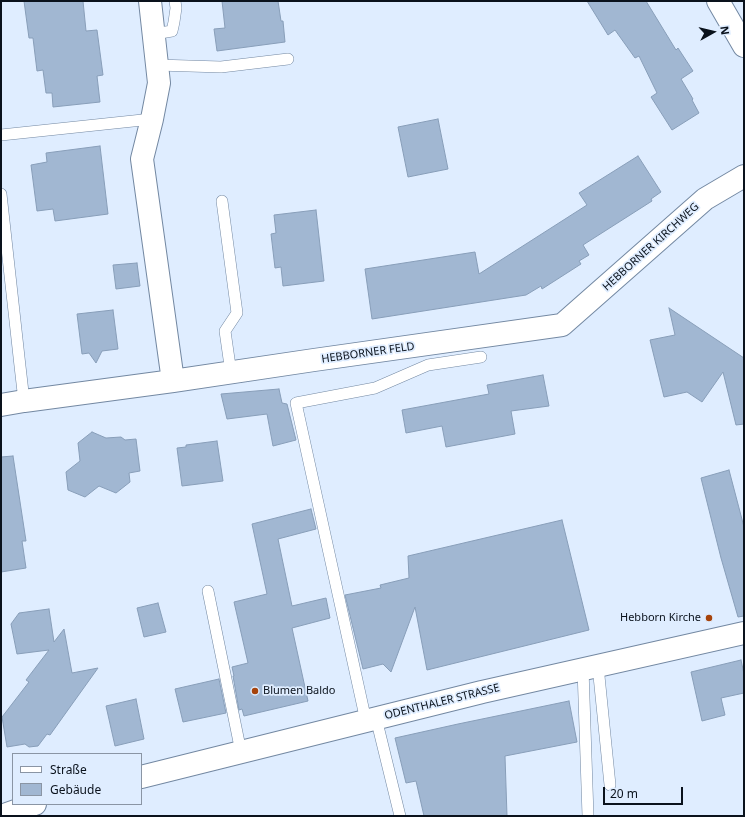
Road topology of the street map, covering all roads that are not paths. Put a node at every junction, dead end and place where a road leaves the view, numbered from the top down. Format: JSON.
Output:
{"nodes":[{"id":1,"x":150,"y":1,"type":"edge"},
{"id":2,"x":175,"y":1,"type":"edge"},
{"id":3,"x":718,"y":1,"type":"edge"},
{"id":4,"x":154,"y":34,"type":"junction"},
{"id":5,"x":744,"y":46,"type":"edge"},
{"id":6,"x":288,"y":59,"type":"dead end"},
{"id":7,"x":157,"y":65,"type":"junction"},
{"id":8,"x":152,"y":119,"type":"junction"},
{"id":9,"x":1,"y":135,"type":"edge"},
{"id":10,"x":744,"y":176,"type":"edge"},
{"id":11,"x":1,"y":194,"type":"edge"},
{"id":12,"x":222,"y":201,"type":"dead end"},
{"id":13,"x":562,"y":325,"type":"joint"},
{"id":14,"x":481,"y":357,"type":"dead end"},
{"id":15,"x":231,"y":373,"type":"junction"},
{"id":16,"x":173,"y":381,"type":"junction"},
{"id":17,"x":24,"y":401,"type":"junction"},
{"id":18,"x":1,"y":405,"type":"edge"},
{"id":19,"x":208,"y":591,"type":"dead end"},
{"id":20,"x":744,"y":633,"type":"edge"},
{"id":21,"x":590,"y":667,"type":"junction"},
{"id":22,"x":371,"y":720,"type":"junction"},
{"id":23,"x":241,"y":752,"type":"junction"},
{"id":24,"x":142,"y":777,"type":"edge"},
{"id":25,"x":610,"y":785,"type":"dead end"},
{"id":26,"x":32,"y":805,"type":"edge"},
{"id":27,"x":1,"y":816,"type":"edge"},
{"id":28,"x":400,"y":816,"type":"edge"},
{"id":29,"x":588,"y":816,"type":"edge"}],
"edges":[{"from":1,"to":4,"type":"street"},
{"from":2,"to":4,"type":"lane"},
{"from":3,"to":5,"type":"street"},
{"from":4,"to":7,"type":"street"},
{"from":6,"to":7,"type":"lane"},
{"from":7,"to":8,"type":"street"},
{"from":8,"to":9,"type":"lane"},
{"from":8,"to":16,"type":"street"},
{"from":10,"to":13,"type":"street","name":"HEBBORNER KIRCHWEG"},
{"from":11,"to":17,"type":"lane"},
{"from":12,"to":15,"type":"lane"},
{"from":13,"to":15,"type":"street","name":"HEBBORNER FELD"},
{"from":14,"to":22,"type":"lane"},
{"from":15,"to":16,"type":"street","name":"HEBBORNER FELD"},
{"from":16,"to":17,"type":"street","name":"HEBBORNER FELD"},
{"from":17,"to":18,"type":"street","name":"HEBBORNER FELD"},
{"from":19,"to":23,"type":"lane"},
{"from":20,"to":21,"type":"street","name":"ODENTHALER STRASSE"},
{"from":21,"to":22,"type":"street","name":"ODENTHALER STRASSE"},
{"from":21,"to":25,"type":"lane"},
{"from":21,"to":29,"type":"lane"},
{"from":22,"to":23,"type":"street","name":"ODENTHALER STRASSE"},
{"from":22,"to":28,"type":"lane"},
{"from":23,"to":24,"type":"street","name":"ODENTHALER STRASSE"},
{"from":26,"to":27,"type":"street"}]}
